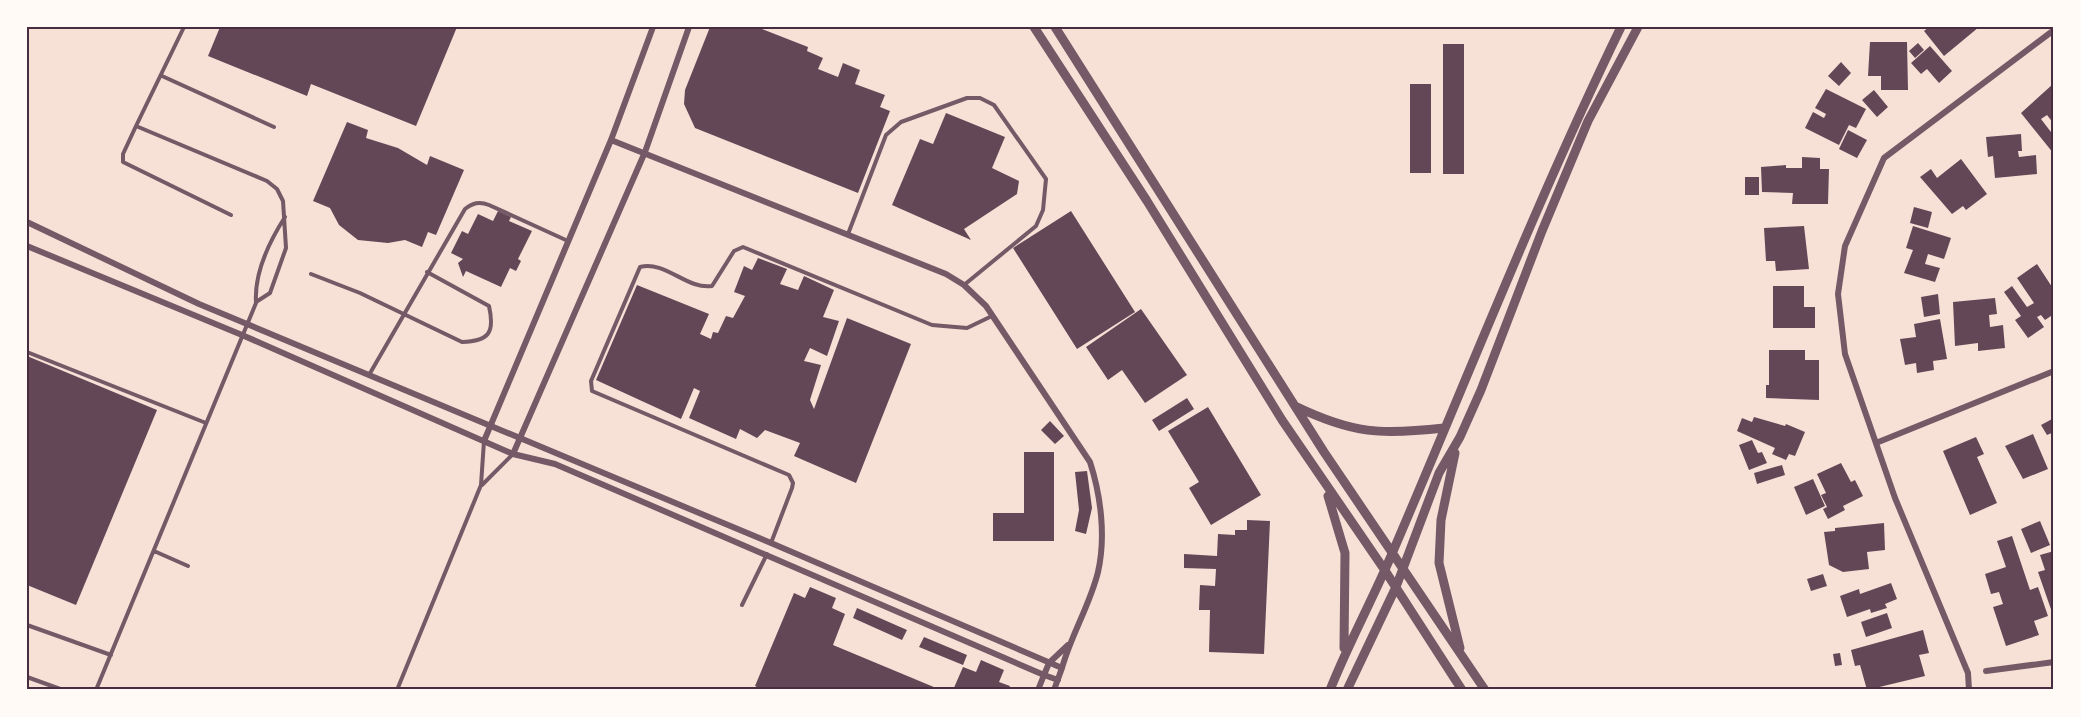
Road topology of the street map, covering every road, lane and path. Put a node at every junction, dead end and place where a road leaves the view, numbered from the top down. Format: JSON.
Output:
{"nodes":[{"id":1,"x":183,"y":27,"type":"edge"},
{"id":2,"x":653,"y":27,"type":"edge"},
{"id":3,"x":688,"y":27,"type":"edge"},
{"id":4,"x":1034,"y":27,"type":"edge"},
{"id":5,"x":1054,"y":27,"type":"edge"},
{"id":6,"x":1621,"y":27,"type":"edge"},
{"id":7,"x":1638,"y":27,"type":"edge"},
{"id":8,"x":2054,"y":30,"type":"edge"},
{"id":9,"x":162,"y":76,"type":"junction"},
{"id":10,"x":136,"y":126,"type":"junction"},
{"id":11,"x":274,"y":127,"type":"dead end"},
{"id":12,"x":611,"y":140,"type":"junction"},
{"id":13,"x":645,"y":152,"type":"junction"},
{"id":14,"x":231,"y":215,"type":"dead end"},
{"id":15,"x":285,"y":217,"type":"junction"},
{"id":16,"x":27,"y":222,"type":"edge"},
{"id":17,"x":848,"y":234,"type":"junction"},
{"id":18,"x":568,"y":241,"type":"junction"},
{"id":19,"x":27,"y":246,"type":"edge"},
{"id":20,"x":427,"y":272,"type":"junction"},
{"id":21,"x":311,"y":274,"type":"dead end"},
{"id":22,"x":964,"y":285,"type":"junction"},
{"id":23,"x":256,"y":303,"type":"junction"},
{"id":24,"x":402,"y":315,"type":"junction"},
{"id":25,"x":992,"y":316,"type":"junction"},
{"id":26,"x":247,"y":324,"type":"junction"},
{"id":27,"x":242,"y":334,"type":"junction"},
{"id":28,"x":27,"y":352,"type":"edge"},
{"id":29,"x":2054,"y":370,"type":"edge"},
{"id":30,"x":369,"y":376,"type":"junction"},
{"id":31,"x":1295,"y":406,"type":"junction"},
{"id":32,"x":206,"y":423,"type":"junction"},
{"id":33,"x":489,"y":426,"type":"junction"},
{"id":34,"x":1444,"y":428,"type":"junction"},
{"id":35,"x":1460,"y":437,"type":"junction"},
{"id":36,"x":520,"y":438,"type":"junction"},
{"id":37,"x":484,"y":441,"type":"junction"},
{"id":38,"x":1876,"y":443,"type":"junction"},
{"id":39,"x":513,"y":454,"type":"junction"},
{"id":40,"x":481,"y":485,"type":"junction"},
{"id":41,"x":1326,"y":488,"type":"junction"},
{"id":42,"x":771,"y":543,"type":"junction"},
{"id":43,"x":154,"y":550,"type":"junction"},
{"id":44,"x":1393,"y":552,"type":"junction"},
{"id":45,"x":767,"y":554,"type":"junction"},
{"id":46,"x":188,"y":566,"type":"dead end"},
{"id":47,"x":1403,"y":568,"type":"junction"},
{"id":48,"x":1384,"y":569,"type":"junction"},
{"id":49,"x":1396,"y":587,"type":"junction"},
{"id":50,"x":742,"y":605,"type":"dead end"},
{"id":51,"x":27,"y":625,"type":"edge"},
{"id":52,"x":1068,"y":645,"type":"junction"},
{"id":53,"x":1344,"y":654,"type":"junction"},
{"id":54,"x":111,"y":655,"type":"junction"},
{"id":55,"x":1462,"y":655,"type":"junction"},
{"id":56,"x":2054,"y":662,"type":"edge"},
{"id":57,"x":1049,"y":663,"type":"junction"},
{"id":58,"x":1062,"y":668,"type":"junction"},
{"id":59,"x":1986,"y":671,"type":"dead end"},
{"id":60,"x":1044,"y":675,"type":"junction"},
{"id":61,"x":27,"y":677,"type":"edge"},
{"id":62,"x":1058,"y":680,"type":"junction"},
{"id":63,"x":63,"y":690,"type":"edge"},
{"id":64,"x":96,"y":690,"type":"edge"},
{"id":65,"x":397,"y":690,"type":"edge"},
{"id":66,"x":1038,"y":690,"type":"edge"},
{"id":67,"x":1054,"y":690,"type":"edge"},
{"id":68,"x":1330,"y":690,"type":"edge"},
{"id":69,"x":1347,"y":690,"type":"edge"},
{"id":70,"x":1462,"y":690,"type":"edge"},
{"id":71,"x":1485,"y":690,"type":"edge"},
{"id":72,"x":1969,"y":690,"type":"edge"}],
"edges":[{"from":1,"to":9,"type":"lane"},
{"from":2,"to":12,"type":"street"},
{"from":3,"to":13,"type":"street"},
{"from":4,"to":41,"type":"street"},
{"from":5,"to":31,"type":"street"},
{"from":6,"to":34,"type":"street"},
{"from":7,"to":35,"type":"street"},
{"from":8,"to":38,"type":"street"},
{"from":9,"to":10,"type":"lane"},
{"from":9,"to":11,"type":"lane"},
{"from":10,"to":14,"type":"lane"},
{"from":10,"to":15,"type":"lane"},
{"from":12,"to":13,"type":"street"},
{"from":12,"to":18,"type":"street"},
{"from":13,"to":17,"type":"street"},
{"from":13,"to":36,"type":"street"},
{"from":15,"to":23,"type":"lane"},
{"from":15,"to":23,"type":"lane"},
{"from":16,"to":26,"type":"street"},
{"from":17,"to":22,"type":"street"},
{"from":17,"to":22,"type":"lane"},
{"from":18,"to":20,"type":"lane"},
{"from":18,"to":33,"type":"street"},
{"from":19,"to":27,"type":"street"},
{"from":20,"to":24,"type":"lane"},
{"from":20,"to":24,"type":"lane"},
{"from":21,"to":24,"type":"lane"},
{"from":22,"to":25,"type":"street"},
{"from":23,"to":26,"type":"lane"},
{"from":24,"to":30,"type":"lane"},
{"from":25,"to":42,"type":"lane"},
{"from":25,"to":52,"type":"street"},
{"from":26,"to":27,"type":"lane"},
{"from":26,"to":30,"type":"street"},
{"from":27,"to":32,"type":"lane"},
{"from":27,"to":37,"type":"street"},
{"from":28,"to":32,"type":"lane"},
{"from":29,"to":38,"type":"street"},
{"from":30,"to":33,"type":"street"},
{"from":31,"to":34,"type":"street"},
{"from":31,"to":44,"type":"street"},
{"from":32,"to":43,"type":"lane"},
{"from":33,"to":36,"type":"street"},
{"from":33,"to":37,"type":"street"},
{"from":34,"to":44,"type":"street"},
{"from":35,"to":47,"type":"street"},
{"from":35,"to":55,"type":"street"},
{"from":36,"to":39,"type":"street"},
{"from":36,"to":42,"type":"street"},
{"from":37,"to":39,"type":"street"},
{"from":37,"to":40,"type":"lane"},
{"from":38,"to":72,"type":"street"},
{"from":39,"to":40,"type":"lane"},
{"from":39,"to":45,"type":"street"},
{"from":40,"to":65,"type":"lane"},
{"from":41,"to":48,"type":"street"},
{"from":41,"to":53,"type":"street"},
{"from":42,"to":57,"type":"street"},
{"from":43,"to":46,"type":"lane"},
{"from":43,"to":54,"type":"lane"},
{"from":44,"to":47,"type":"street"},
{"from":44,"to":48,"type":"street"},
{"from":45,"to":50,"type":"lane"},
{"from":45,"to":60,"type":"street"},
{"from":47,"to":49,"type":"street"},
{"from":47,"to":55,"type":"street"},
{"from":48,"to":49,"type":"street"},
{"from":48,"to":53,"type":"street"},
{"from":49,"to":69,"type":"street"},
{"from":49,"to":70,"type":"street"},
{"from":51,"to":54,"type":"lane"},
{"from":52,"to":57,"type":"street"},
{"from":52,"to":58,"type":"street"},
{"from":53,"to":68,"type":"street"},
{"from":54,"to":64,"type":"lane"},
{"from":55,"to":71,"type":"street"},
{"from":56,"to":59,"type":"street"},
{"from":57,"to":58,"type":"street"},
{"from":57,"to":60,"type":"street"},
{"from":58,"to":62,"type":"street"},
{"from":60,"to":62,"type":"street"},
{"from":60,"to":66,"type":"street"},
{"from":61,"to":63,"type":"lane"},
{"from":62,"to":67,"type":"street"}]}
